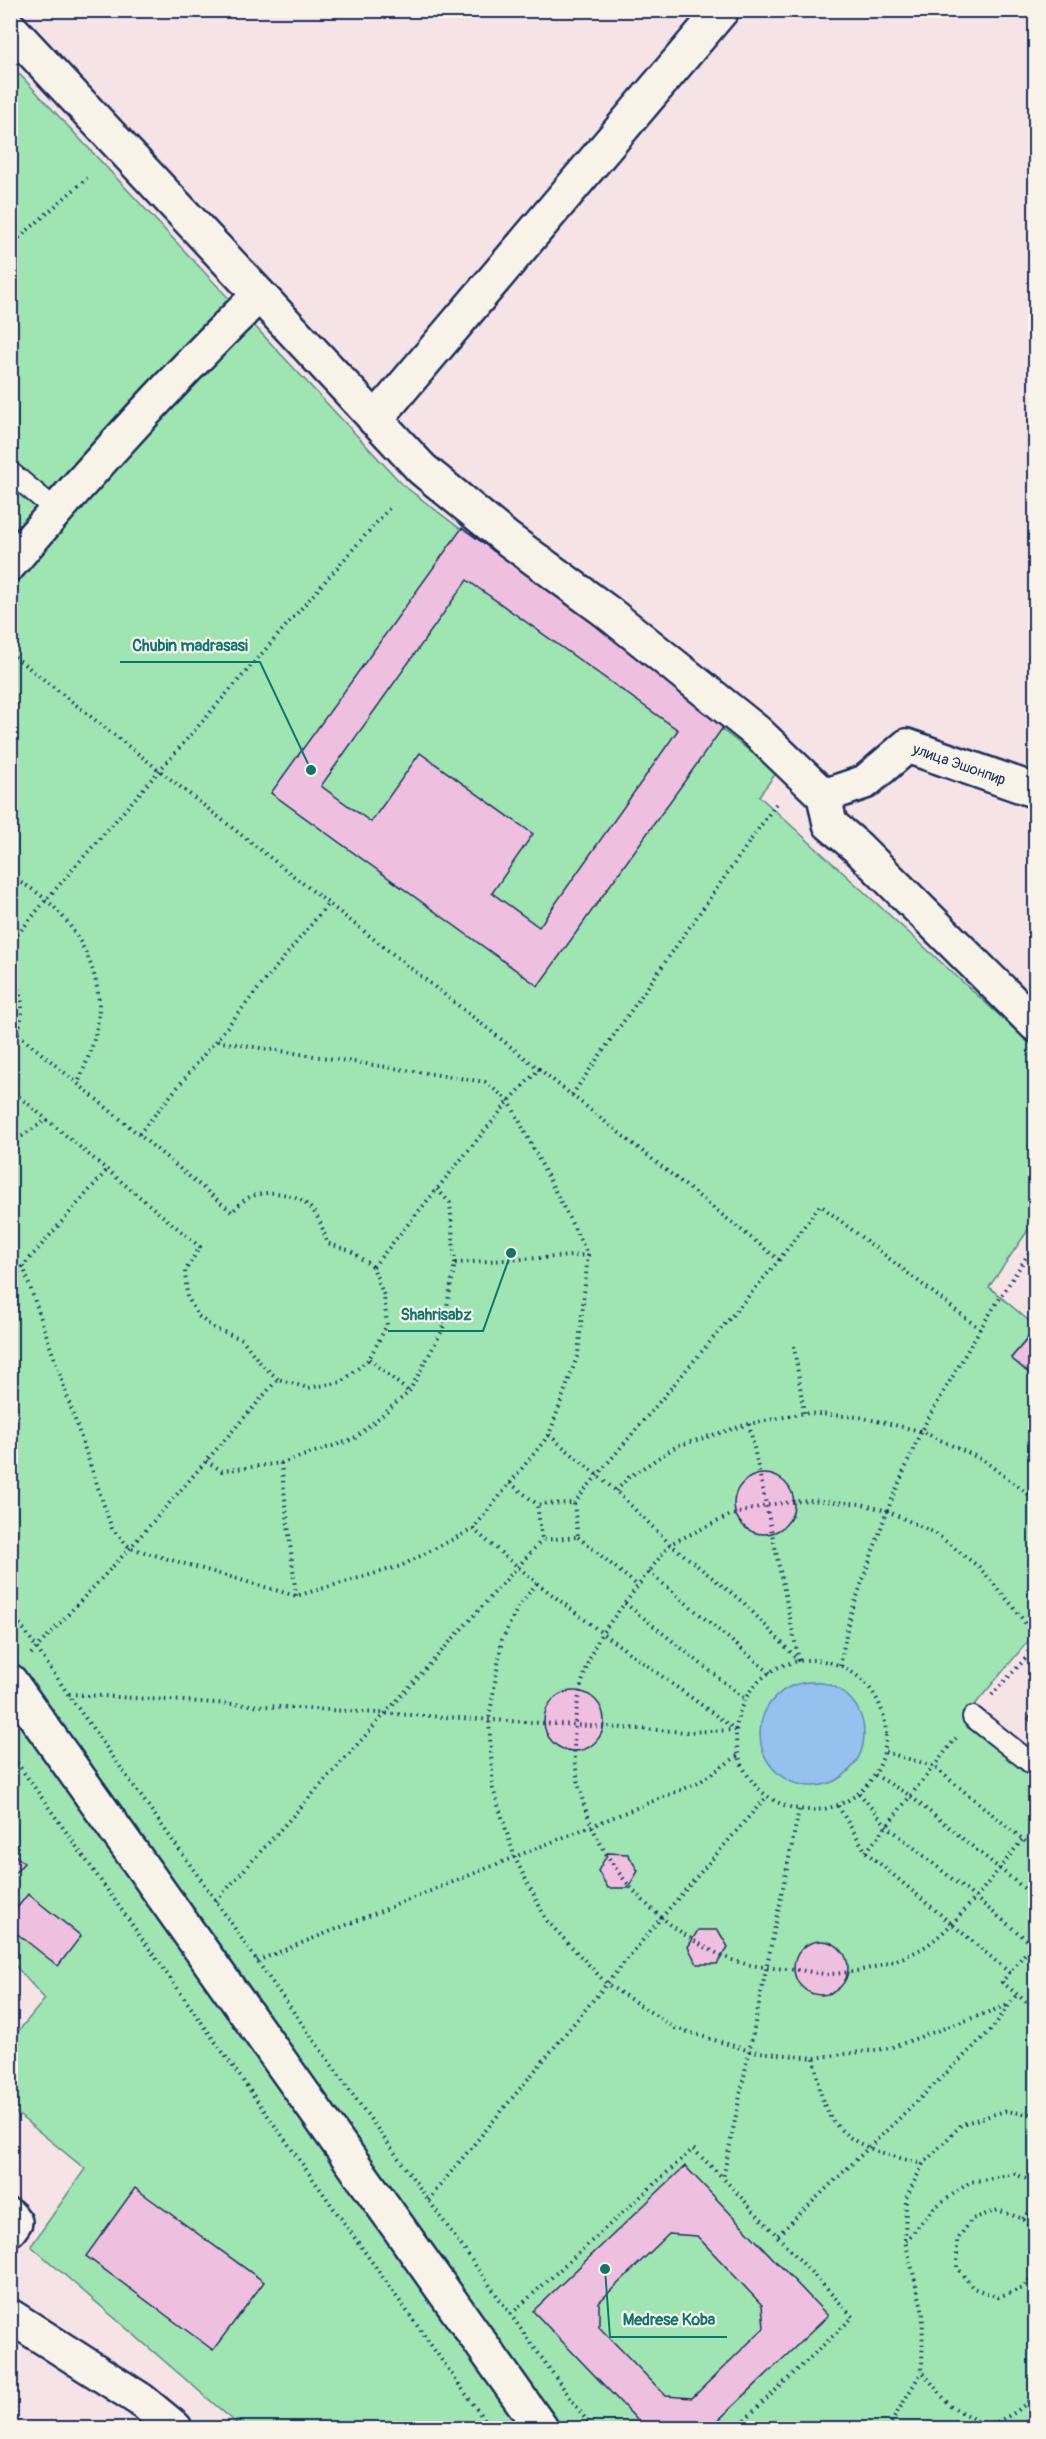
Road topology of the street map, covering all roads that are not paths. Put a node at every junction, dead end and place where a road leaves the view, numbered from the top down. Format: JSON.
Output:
{"nodes":[{"id":1,"x":722,"y":10,"type":"edge"},
{"id":2,"x":10,"y":28,"type":"edge"},
{"id":3,"x":258,"y":296,"type":"junction"},
{"id":4,"x":375,"y":420,"type":"junction"},
{"id":5,"x":10,"y":472,"type":"edge"},
{"id":6,"x":56,"y":510,"type":"junction"},
{"id":7,"x":10,"y":564,"type":"edge"},
{"id":8,"x":815,"y":787,"type":"junction"},
{"id":9,"x":1035,"y":791,"type":"edge"},
{"id":10,"x":1035,"y":1025,"type":"edge"},
{"id":11,"x":17,"y":1671,"type":"edge"},
{"id":12,"x":973,"y":1717,"type":"road end"},
{"id":13,"x":1035,"y":1767,"type":"edge"},
{"id":14,"x":10,"y":2216,"type":"edge"},
{"id":15,"x":10,"y":2229,"type":"edge"},
{"id":16,"x":10,"y":2316,"type":"edge"},
{"id":17,"x":175,"y":2428,"type":"edge"},
{"id":18,"x":541,"y":2428,"type":"edge"}],
"edges":[{"from":1,"to":4,"type":"street"},
{"from":2,"to":3,"type":"street"},
{"from":3,"to":4,"type":"street"},
{"from":3,"to":6,"type":"street"},
{"from":4,"to":8,"type":"street"},
{"from":5,"to":6,"type":"lane"},
{"from":6,"to":7,"type":"street"},
{"from":8,"to":9,"type":"street","name":"улица Эшонпир"},
{"from":8,"to":10,"type":"street"},
{"from":11,"to":18,"type":"street"},
{"from":12,"to":13,"type":"lane"},
{"from":14,"to":15,"type":"street"},
{"from":16,"to":17,"type":"street"}]}
